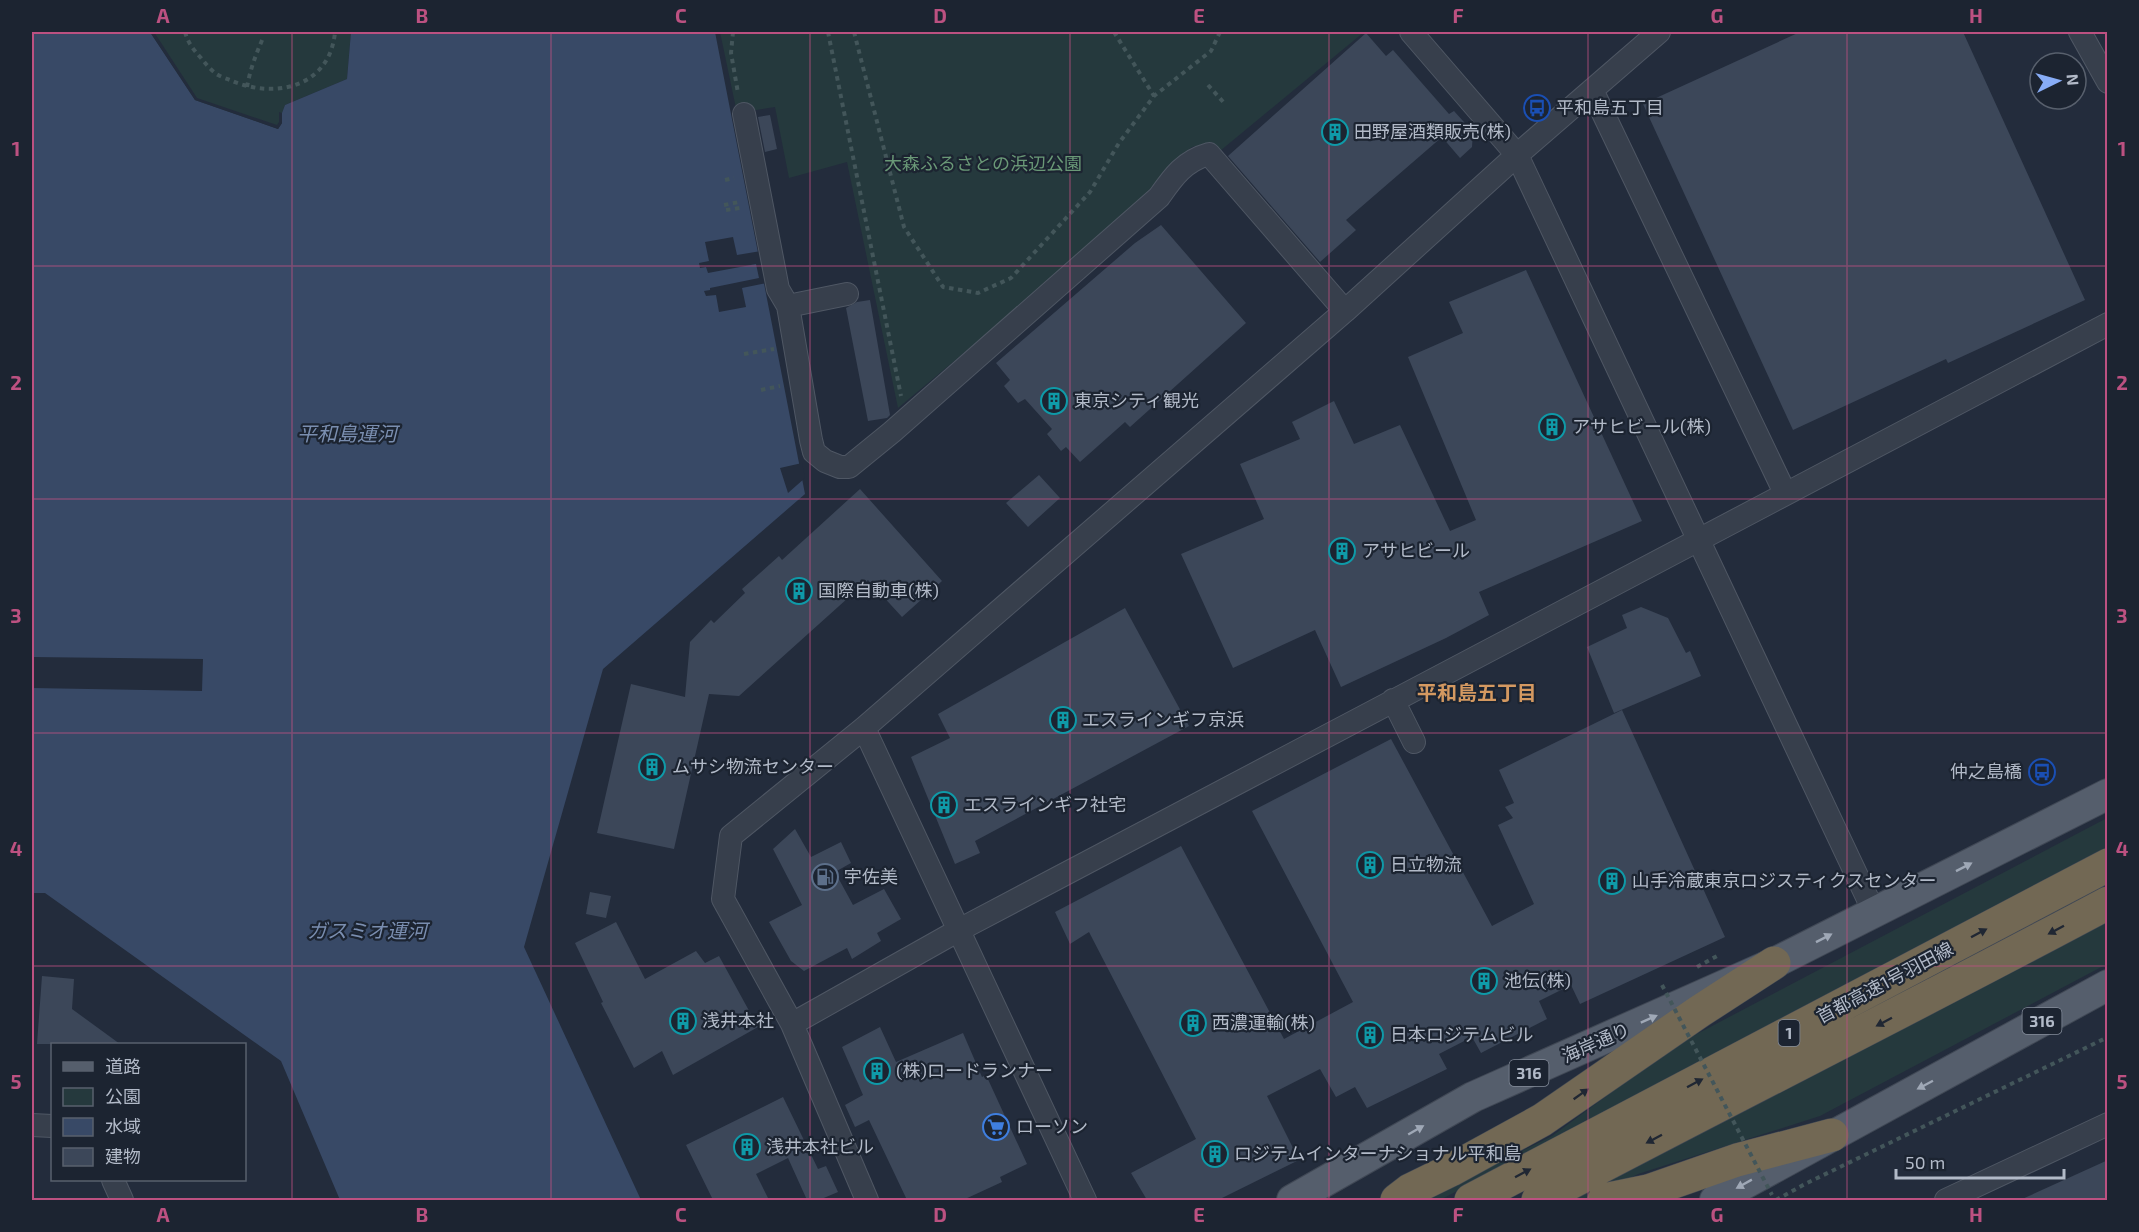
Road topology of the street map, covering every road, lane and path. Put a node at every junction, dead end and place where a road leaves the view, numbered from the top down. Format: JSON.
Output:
{"nodes":[{"id":1,"x":185,"y":32,"type":"edge"},
{"id":2,"x":335,"y":32,"type":"edge"},
{"id":3,"x":733,"y":32,"type":"edge"},
{"id":4,"x":828,"y":32,"type":"edge"},
{"id":5,"x":854,"y":32,"type":"edge"},
{"id":6,"x":1114,"y":32,"type":"edge"},
{"id":7,"x":1220,"y":32,"type":"edge"},
{"id":8,"x":1411,"y":32,"type":"edge"},
{"id":9,"x":1659,"y":32,"type":"edge"},
{"id":10,"x":2080,"y":32,"type":"edge"},
{"id":11,"x":263,"y":38,"type":"dead end"},
{"id":12,"x":2108,"y":82,"type":"edge"},
{"id":13,"x":1208,"y":85,"type":"dead end"},
{"id":14,"x":246,"y":87,"type":"junction"},
{"id":15,"x":1592,"y":90,"type":"junction"},
{"id":16,"x":1154,"y":96,"type":"junction"},
{"id":17,"x":1226,"y":104,"type":"dead end"},
{"id":18,"x":744,"y":114,"type":"joint"},
{"id":19,"x":1517,"y":155,"type":"junction"},
{"id":20,"x":847,"y":294,"type":"dead end"},
{"id":21,"x":788,"y":306,"type":"junction"},
{"id":22,"x":1345,"y":311,"type":"junction"},
{"id":23,"x":2108,"y":324,"type":"edge"},
{"id":24,"x":795,"y":345,"type":"junction"},
{"id":25,"x":744,"y":354,"type":"dead end"},
{"id":26,"x":906,"y":420,"type":"junction"},
{"id":27,"x":1785,"y":493,"type":"junction"},
{"id":28,"x":1697,"y":540,"type":"junction"},
{"id":29,"x":1393,"y":700,"type":"junction"},
{"id":30,"x":864,"y":728,"type":"junction"},
{"id":31,"x":1414,"y":742,"type":"dead end"},
{"id":32,"x":2108,"y":773,"type":"edge"},
{"id":33,"x":2108,"y":794,"type":"edge"},
{"id":34,"x":2023,"y":837,"type":"junction"},
{"id":35,"x":2108,"y":866,"type":"edge"},
{"id":36,"x":2108,"y":903,"type":"edge"},
{"id":37,"x":1874,"y":912,"type":"junction"},
{"id":38,"x":959,"y":930,"type":"junction"},
{"id":39,"x":1774,"y":963,"type":"junction"},
{"id":40,"x":2108,"y":984,"type":"edge"},
{"id":41,"x":1662,"y":985,"type":"dead end"},
{"id":42,"x":2108,"y":1006,"type":"edge"},
{"id":43,"x":792,"y":1024,"type":"junction"},
{"id":44,"x":2108,"y":1037,"type":"edge"},
{"id":45,"x":1976,"y":1058,"type":"junction"},
{"id":46,"x":2108,"y":1124,"type":"edge"},
{"id":47,"x":32,"y":1125,"type":"edge"},
{"id":48,"x":51,"y":1126,"type":"edge"},
{"id":49,"x":1532,"y":1126,"type":"junction"},
{"id":50,"x":1832,"y":1135,"type":"junction"},
{"id":51,"x":115,"y":1181,"type":"edge"},
{"id":52,"x":1640,"y":1196,"type":"edge"},
{"id":53,"x":1772,"y":1196,"type":"dead end"},
{"id":54,"x":122,"y":1200,"type":"edge"},
{"id":55,"x":867,"y":1200,"type":"edge"},
{"id":56,"x":1085,"y":1200,"type":"edge"},
{"id":57,"x":1292,"y":1200,"type":"edge"},
{"id":58,"x":1397,"y":1200,"type":"edge"},
{"id":59,"x":1415,"y":1200,"type":"edge"},
{"id":60,"x":1471,"y":1200,"type":"edge"},
{"id":61,"x":1538,"y":1200,"type":"edge"},
{"id":62,"x":1604,"y":1200,"type":"edge"},
{"id":63,"x":1715,"y":1200,"type":"edge"},
{"id":64,"x":1776,"y":1200,"type":"edge"},
{"id":65,"x":1946,"y":1200,"type":"edge"}],
"edges":[{"from":1,"to":14,"type":"path"},
{"from":2,"to":14,"type":"path"},
{"from":3,"to":18,"type":"path"},
{"from":4,"to":26,"type":"path"},
{"from":5,"to":16,"type":"path"},
{"from":6,"to":16,"type":"path"},
{"from":7,"to":16,"type":"path"},
{"from":8,"to":19,"type":"street"},
{"from":9,"to":15,"type":"street"},
{"from":10,"to":12,"type":"street"},
{"from":11,"to":14,"type":"path"},
{"from":13,"to":17,"type":"path"},
{"from":15,"to":19,"type":"street"},
{"from":15,"to":27,"type":"street"},
{"from":18,"to":21,"type":"street"},
{"from":19,"to":22,"type":"street"},
{"from":19,"to":28,"type":"street"},
{"from":20,"to":21,"type":"street"},
{"from":21,"to":24,"type":"street"},
{"from":22,"to":26,"type":"street"},
{"from":22,"to":30,"type":"street"},
{"from":23,"to":27,"type":"street"},
{"from":24,"to":25,"type":"path"},
{"from":24,"to":26,"type":"street"},
{"from":27,"to":28,"type":"street"},
{"from":28,"to":29,"type":"street"},
{"from":28,"to":37,"type":"street"},
{"from":29,"to":31,"type":"street"},
{"from":29,"to":38,"type":"street"},
{"from":30,"to":38,"type":"street"},
{"from":30,"to":43,"type":"street"},
{"from":32,"to":34,"type":"main road"},
{"from":33,"to":34,"type":"main road","number":"316"},
{"from":37,"to":34,"type":"main road","number":"316","one_way":true},
{"from":60,"to":35,"type":"highway","name":"首都高速1号羽田線","number":"1","one_way":true},
{"from":36,"to":61,"type":"highway","name":"首都高速1号羽田線","number":"1","one_way":true},
{"from":39,"to":37,"type":"main road","name":"海岸通り","number":"316","one_way":true},
{"from":38,"to":43,"type":"street"},
{"from":38,"to":56,"type":"street"},
{"from":49,"to":39,"type":"highway","one_way":true},
{"from":57,"to":39,"type":"main road","name":"海岸通り","number":"316","one_way":true},
{"from":40,"to":45,"type":"main road","number":"316"},
{"from":41,"to":53,"type":"path","bridge":true},
{"from":42,"to":45,"type":"main road"},
{"from":43,"to":55,"type":"street"},
{"from":44,"to":64,"type":"path"},
{"from":45,"to":50,"type":"main road","number":"316","one_way":true},
{"from":46,"to":65,"type":"street"},
{"from":47,"to":48,"type":"street"},
{"from":49,"to":58,"type":"highway"},
{"from":49,"to":59,"type":"highway"},
{"from":50,"to":52,"type":"highway"},
{"from":50,"to":63,"type":"main road","number":"316","one_way":true},
{"from":51,"to":54,"type":"street"},
{"from":52,"to":62,"type":"highway"}]}
